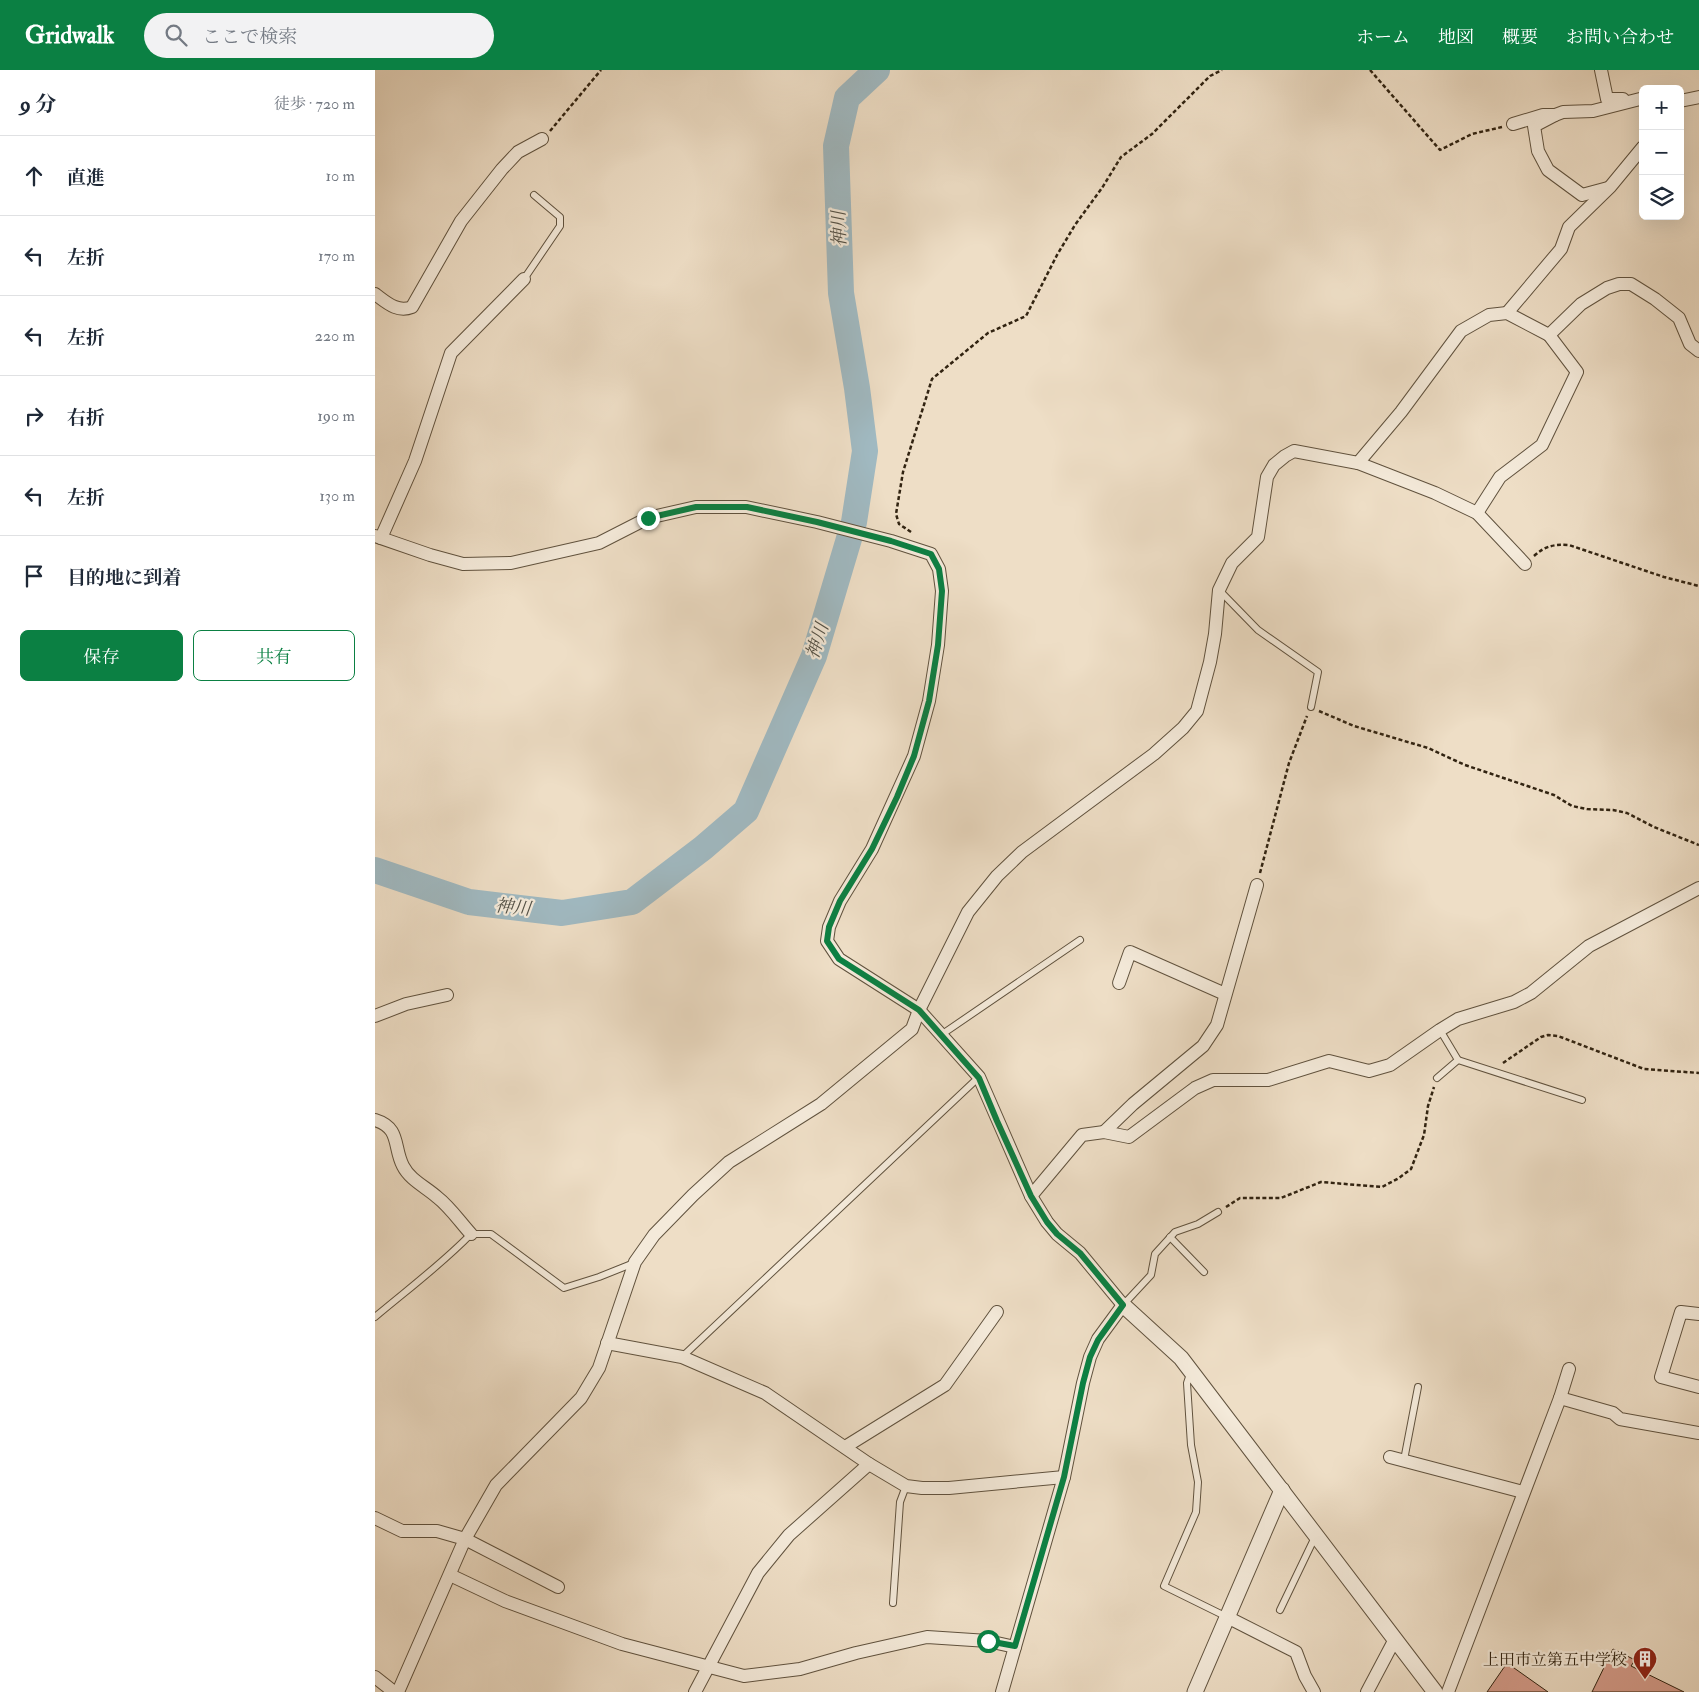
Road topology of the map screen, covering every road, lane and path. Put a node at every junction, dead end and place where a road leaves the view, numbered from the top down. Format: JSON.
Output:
{"nodes":[{"id":1,"x":601,"y":70,"type":"edge"},
{"id":2,"x":1222,"y":70,"type":"edge"},
{"id":3,"x":1370,"y":70,"type":"edge"},
{"id":4,"x":1601,"y":70,"type":"edge"},
{"id":5,"x":1699,"y":97,"type":"edge"},
{"id":6,"x":1639,"y":99,"type":"edge"},
{"id":7,"x":1639,"y":100,"type":"edge"},
{"id":8,"x":1684,"y":100,"type":"edge"},
{"id":9,"x":1555,"y":115,"type":"junction"},
{"id":10,"x":1513,"y":124,"type":"joint"},
{"id":11,"x":542,"y":139,"type":"joint"},
{"id":12,"x":1639,"y":152,"type":"edge"},
{"id":13,"x":1610,"y":187,"type":"junction"},
{"id":14,"x":534,"y":195,"type":"dead end"},
{"id":15,"x":524,"y":279,"type":"joint"},
{"id":16,"x":375,"y":294,"type":"edge"},
{"id":17,"x":1507,"y":313,"type":"junction"},
{"id":18,"x":1549,"y":335,"type":"junction"},
{"id":19,"x":1699,"y":351,"type":"edge"},
{"id":20,"x":1358,"y":463,"type":"junction"},
{"id":21,"x":1477,"y":513,"type":"junction"},
{"id":22,"x":913,"y":533,"type":"dead end"},
{"id":23,"x":378,"y":537,"type":"edge"},
{"id":24,"x":1525,"y":564,"type":"joint"},
{"id":25,"x":1699,"y":586,"type":"edge"},
{"id":26,"x":1219,"y":590,"type":"junction"},
{"id":27,"x":1311,"y":707,"type":"junction"},
{"id":28,"x":1699,"y":845,"type":"edge"},
{"id":29,"x":1257,"y":885,"type":"joint"},
{"id":30,"x":1699,"y":888,"type":"edge"},
{"id":31,"x":1080,"y":940,"type":"dead end"},
{"id":32,"x":1119,"y":983,"type":"dead end"},
{"id":33,"x":1225,"y":994,"type":"junction"},
{"id":34,"x":447,"y":995,"type":"dead end"},
{"id":35,"x":919,"y":1010,"type":"junction"},
{"id":36,"x":375,"y":1016,"type":"edge"},
{"id":37,"x":1440,"y":1030,"type":"junction"},
{"id":38,"x":941,"y":1035,"type":"junction"},
{"id":39,"x":1458,"y":1060,"type":"junction"},
{"id":40,"x":1492,"y":1071,"type":"junction"},
{"id":41,"x":1699,"y":1073,"type":"edge"},
{"id":42,"x":979,"y":1078,"type":"junction"},
{"id":43,"x":1437,"y":1078,"type":"joint"},
{"id":44,"x":1582,"y":1100,"type":"dead end"},
{"id":45,"x":375,"y":1120,"type":"edge"},
{"id":46,"x":1104,"y":1132,"type":"junction"},
{"id":47,"x":1031,"y":1196,"type":"junction"},
{"id":48,"x":1218,"y":1212,"type":"joint"},
{"id":49,"x":471,"y":1234,"type":"junction"},
{"id":50,"x":1170,"y":1237,"type":"junction"},
{"id":51,"x":635,"y":1262,"type":"junction"},
{"id":52,"x":1204,"y":1272,"type":"dead end"},
{"id":53,"x":1123,"y":1305,"type":"junction"},
{"id":54,"x":997,"y":1312,"type":"dead end"},
{"id":55,"x":1699,"y":1314,"type":"edge"},
{"id":56,"x":375,"y":1317,"type":"edge"},
{"id":57,"x":607,"y":1343,"type":"junction"},
{"id":58,"x":682,"y":1357,"type":"junction"},
{"id":59,"x":1569,"y":1369,"type":"dead end"},
{"id":60,"x":1191,"y":1372,"type":"junction"},
{"id":61,"x":1418,"y":1387,"type":"dead end"},
{"id":62,"x":1699,"y":1387,"type":"edge"},
{"id":63,"x":1560,"y":1398,"type":"junction"},
{"id":64,"x":1699,"y":1430,"type":"edge"},
{"id":65,"x":845,"y":1447,"type":"junction"},
{"id":66,"x":1390,"y":1457,"type":"dead end"},
{"id":67,"x":1404,"y":1460,"type":"junction"},
{"id":68,"x":869,"y":1464,"type":"junction"},
{"id":69,"x":1064,"y":1477,"type":"junction"},
{"id":70,"x":906,"y":1486,"type":"junction"},
{"id":71,"x":1282,"y":1490,"type":"junction"},
{"id":72,"x":1523,"y":1492,"type":"junction"},
{"id":73,"x":375,"y":1518,"type":"edge"},
{"id":74,"x":1316,"y":1535,"type":"junction"},
{"id":75,"x":465,"y":1539,"type":"junction"},
{"id":76,"x":450,"y":1575,"type":"junction"},
{"id":77,"x":558,"y":1587,"type":"dead end"},
{"id":78,"x":893,"y":1603,"type":"dead end"},
{"id":79,"x":1280,"y":1610,"type":"dead end"},
{"id":80,"x":1227,"y":1617,"type":"junction"},
{"id":81,"x":1395,"y":1639,"type":"junction"},
{"id":82,"x":1015,"y":1646,"type":"junction"},
{"id":83,"x":709,"y":1666,"type":"junction"},
{"id":84,"x":375,"y":1677,"type":"edge"},
{"id":85,"x":394,"y":1692,"type":"edge"},
{"id":86,"x":398,"y":1692,"type":"edge"},
{"id":87,"x":695,"y":1692,"type":"edge"},
{"id":88,"x":1002,"y":1692,"type":"edge"},
{"id":89,"x":1195,"y":1692,"type":"edge"},
{"id":90,"x":1314,"y":1692,"type":"edge"},
{"id":91,"x":1367,"y":1692,"type":"edge"},
{"id":92,"x":1435,"y":1692,"type":"edge"},
{"id":93,"x":1448,"y":1692,"type":"edge"}],
"edges":[{"from":1,"to":11,"type":"path"},
{"from":2,"to":22,"type":"path"},
{"from":3,"to":10,"type":"path"},
{"from":4,"to":6,"type":"street"},
{"from":5,"to":8,"type":"street"},
{"from":7,"to":9,"type":"street"},
{"from":9,"to":10,"type":"street"},
{"from":9,"to":13,"type":"street"},
{"from":11,"to":16,"type":"street"},
{"from":12,"to":13,"type":"street"},
{"from":13,"to":17,"type":"street"},
{"from":14,"to":15,"type":"lane"},
{"from":15,"to":23,"type":"street"},
{"from":17,"to":18,"type":"street"},
{"from":17,"to":20,"type":"street"},
{"from":18,"to":19,"type":"street"},
{"from":18,"to":21,"type":"street"},
{"from":20,"to":21,"type":"street"},
{"from":20,"to":26,"type":"street"},
{"from":21,"to":24,"type":"street"},
{"from":23,"to":35,"type":"street"},
{"from":24,"to":25,"type":"path"},
{"from":26,"to":27,"type":"lane"},
{"from":26,"to":35,"type":"street"},
{"from":27,"to":28,"type":"path"},
{"from":27,"to":29,"type":"path"},
{"from":29,"to":33,"type":"street"},
{"from":30,"to":37,"type":"street"},
{"from":31,"to":38,"type":"lane"},
{"from":32,"to":33,"type":"street"},
{"from":33,"to":46,"type":"street"},
{"from":34,"to":36,"type":"street"},
{"from":35,"to":38,"type":"street"},
{"from":35,"to":51,"type":"street"},
{"from":37,"to":39,"type":"lane"},
{"from":37,"to":46,"type":"street"},
{"from":38,"to":42,"type":"street"},
{"from":39,"to":40,"type":"lane"},
{"from":39,"to":43,"type":"lane"},
{"from":40,"to":41,"type":"path"},
{"from":40,"to":44,"type":"lane"},
{"from":42,"to":47,"type":"street"},
{"from":42,"to":58,"type":"lane"},
{"from":43,"to":48,"type":"path"},
{"from":45,"to":49,"type":"street"},
{"from":46,"to":47,"type":"street"},
{"from":47,"to":53,"type":"street"},
{"from":48,"to":50,"type":"lane"},
{"from":49,"to":51,"type":"lane"},
{"from":49,"to":56,"type":"lane"},
{"from":50,"to":52,"type":"lane"},
{"from":50,"to":53,"type":"lane"},
{"from":51,"to":57,"type":"street"},
{"from":53,"to":60,"type":"street"},
{"from":53,"to":69,"type":"street"},
{"from":54,"to":65,"type":"street"},
{"from":55,"to":62,"type":"street"},
{"from":57,"to":58,"type":"street"},
{"from":57,"to":75,"type":"street"},
{"from":58,"to":65,"type":"street"},
{"from":59,"to":63,"type":"street"},
{"from":60,"to":71,"type":"street"},
{"from":60,"to":80,"type":"lane"},
{"from":61,"to":67,"type":"lane"},
{"from":63,"to":64,"type":"street"},
{"from":63,"to":72,"type":"street"},
{"from":65,"to":68,"type":"street"},
{"from":66,"to":67,"type":"street"},
{"from":67,"to":72,"type":"street"},
{"from":68,"to":70,"type":"street"},
{"from":68,"to":83,"type":"street"},
{"from":69,"to":70,"type":"street"},
{"from":69,"to":82,"type":"street"},
{"from":70,"to":78,"type":"lane"},
{"from":71,"to":74,"type":"street"},
{"from":71,"to":80,"type":"street"},
{"from":72,"to":93,"type":"street"},
{"from":73,"to":75,"type":"street"},
{"from":74,"to":79,"type":"lane"},
{"from":74,"to":81,"type":"street"},
{"from":75,"to":76,"type":"street"},
{"from":75,"to":77,"type":"street"},
{"from":76,"to":83,"type":"street"},
{"from":76,"to":86,"type":"street"},
{"from":80,"to":89,"type":"street"},
{"from":80,"to":90,"type":"street"},
{"from":81,"to":91,"type":"street"},
{"from":81,"to":92,"type":"street"},
{"from":82,"to":83,"type":"street"},
{"from":82,"to":88,"type":"street"},
{"from":83,"to":87,"type":"street"},
{"from":84,"to":85,"type":"street"}]}
